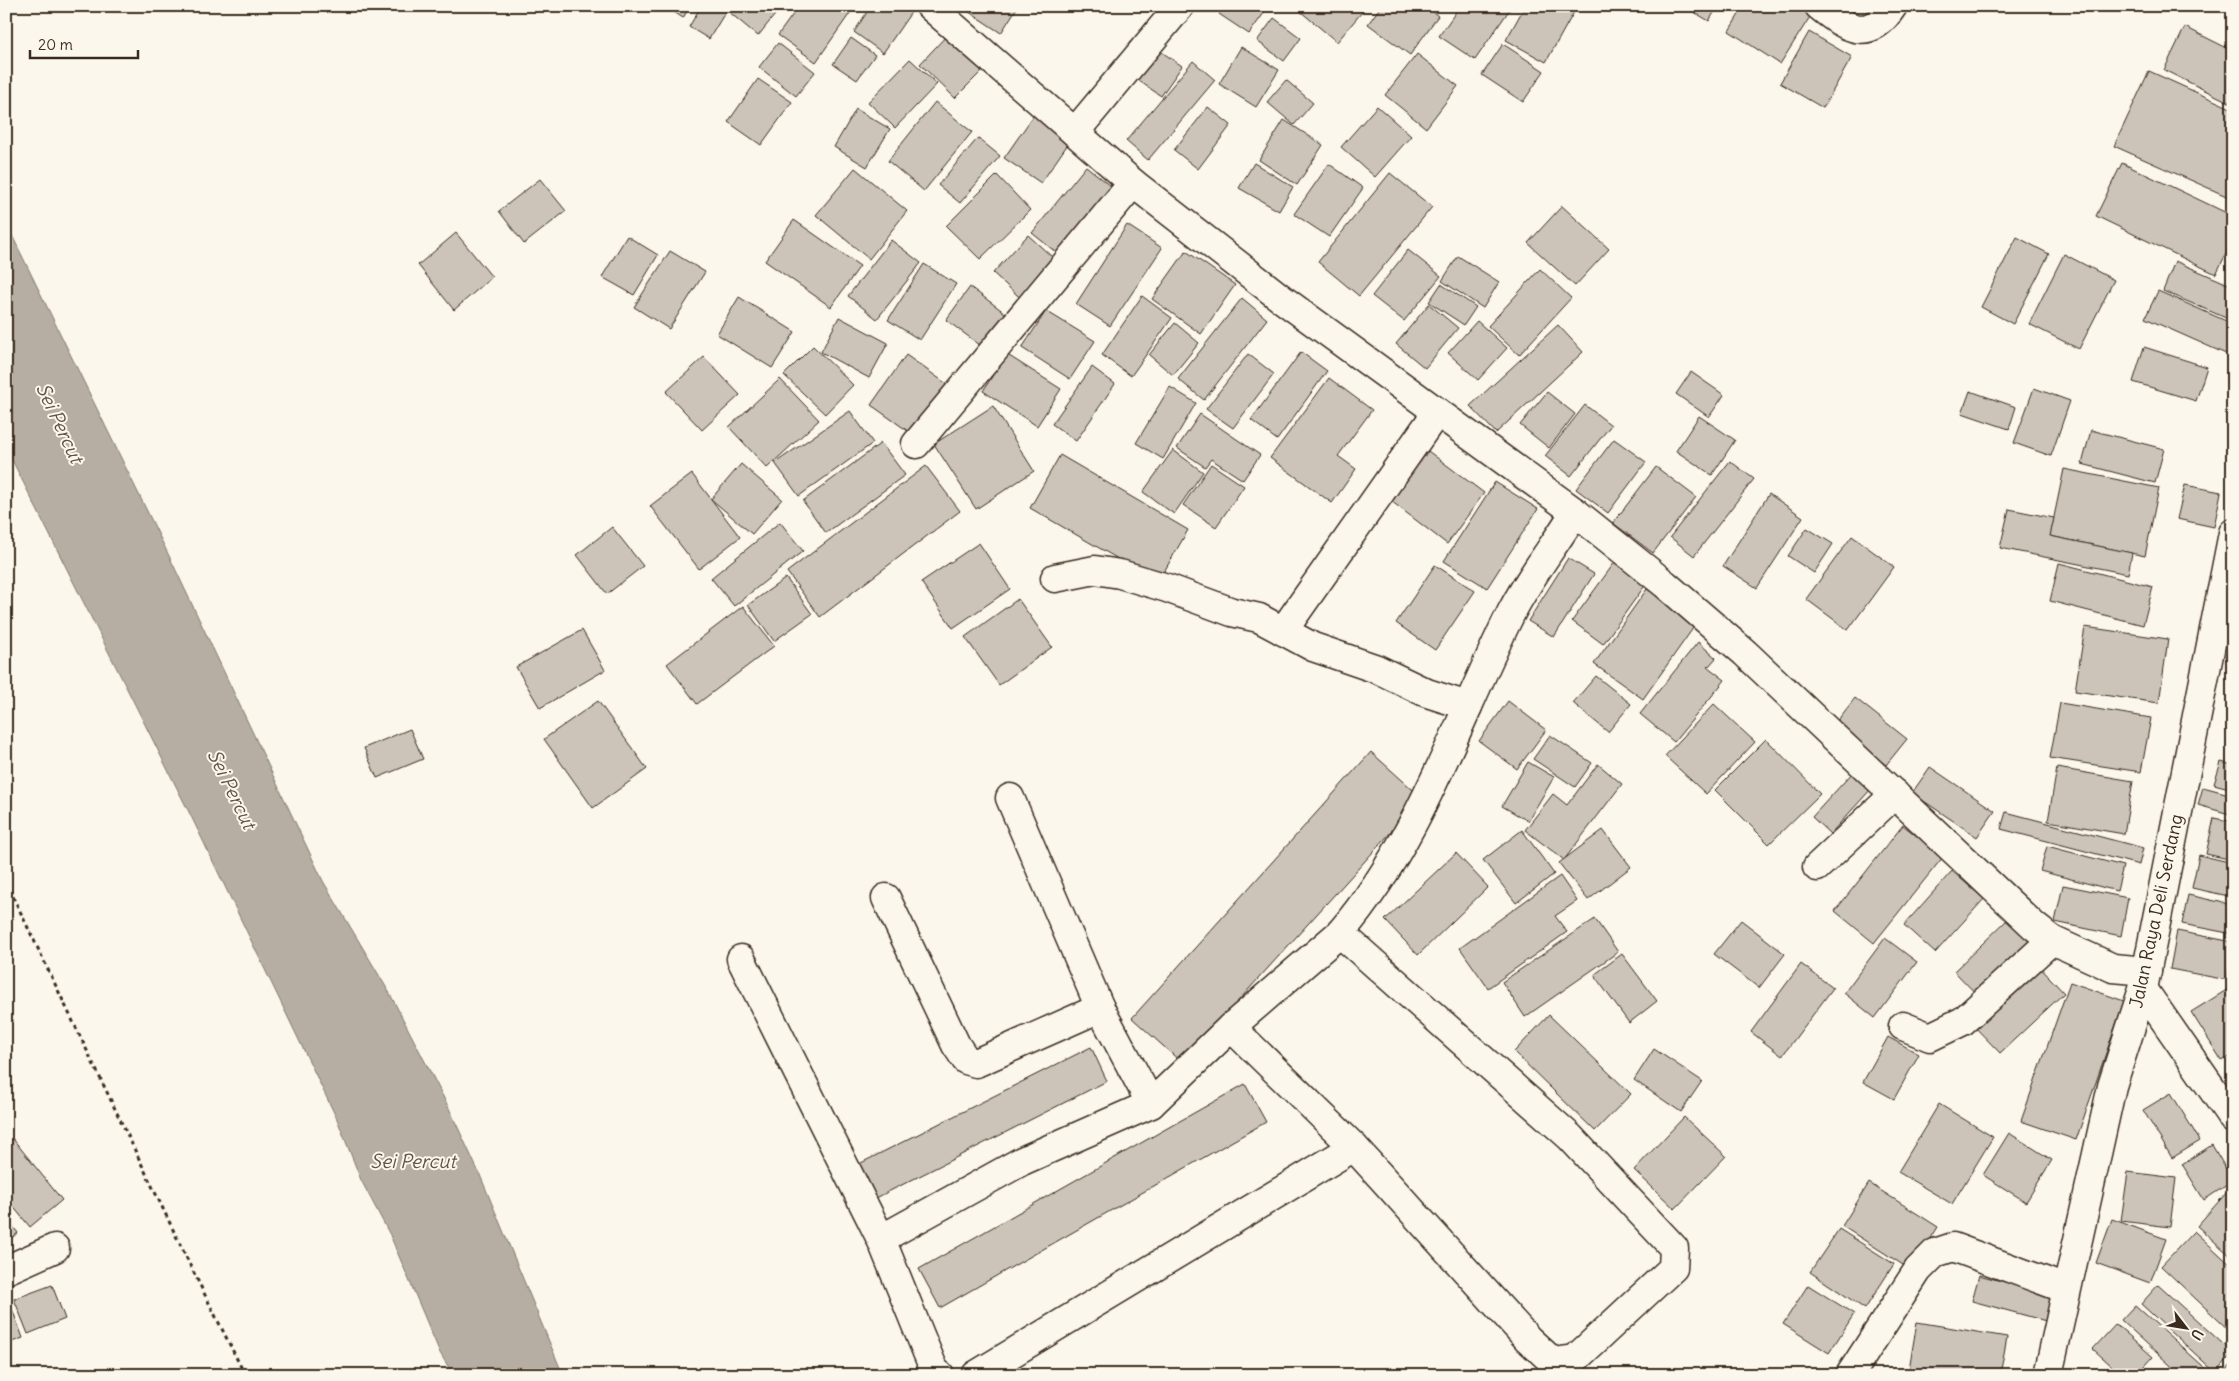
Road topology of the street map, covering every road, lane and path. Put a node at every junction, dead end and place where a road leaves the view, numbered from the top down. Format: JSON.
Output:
{"nodes":[{"id":1,"x":930,"y":6,"type":"edge"},
{"id":2,"x":1180,"y":6,"type":"edge"},
{"id":3,"x":1819,"y":6,"type":"edge"},
{"id":4,"x":1893,"y":6,"type":"edge"},
{"id":5,"x":1075,"y":132,"type":"junction"},
{"id":6,"x":1134,"y":183,"type":"junction"},
{"id":7,"x":1437,"y":412,"type":"junction"},
{"id":8,"x":916,"y":444,"type":"dead end"},
{"id":9,"x":1575,"y":512,"type":"junction"},
{"id":10,"x":2233,"y":532,"type":"edge"},
{"id":11,"x":1055,"y":578,"type":"dead end"},
{"id":12,"x":1283,"y":631,"type":"junction"},
{"id":13,"x":1468,"y":706,"type":"junction"},
{"id":14,"x":1895,"y":794,"type":"junction"},
{"id":15,"x":1010,"y":798,"type":"dead end"},
{"id":16,"x":1817,"y":867,"type":"dead end"},
{"id":17,"x":6,"y":882,"type":"edge"},
{"id":18,"x":886,"y":898,"type":"dead end"},
{"id":19,"x":1340,"y":932,"type":"junction"},
{"id":20,"x":2052,"y":940,"type":"junction"},
{"id":21,"x":741,"y":959,"type":"dead end"},
{"id":22,"x":2145,"y":980,"type":"junction"},
{"id":23,"x":1100,"y":1008,"type":"junction"},
{"id":24,"x":1903,"y":1026,"type":"dead end"},
{"id":25,"x":1231,"y":1027,"type":"junction"},
{"id":26,"x":1151,"y":1104,"type":"junction"},
{"id":27,"x":2233,"y":1119,"type":"edge"},
{"id":28,"x":1354,"y":1147,"type":"junction"},
{"id":29,"x":881,"y":1239,"type":"junction"},
{"id":30,"x":55,"y":1248,"type":"dead end"},
{"id":31,"x":6,"y":1270,"type":"edge"},
{"id":32,"x":2066,"y":1289,"type":"junction"},
{"id":33,"x":245,"y":1375,"type":"edge"},
{"id":34,"x":940,"y":1375,"type":"edge"},
{"id":35,"x":976,"y":1375,"type":"edge"},
{"id":36,"x":1850,"y":1375,"type":"edge"},
{"id":37,"x":2048,"y":1375,"type":"edge"}],
"edges":[{"from":1,"to":5,"type":"street"},
{"from":2,"to":5,"type":"street"},
{"from":3,"to":4,"type":"street"},
{"from":5,"to":6,"type":"street"},
{"from":6,"to":7,"type":"street"},
{"from":6,"to":8,"type":"street"},
{"from":7,"to":9,"type":"street"},
{"from":7,"to":12,"type":"street"},
{"from":9,"to":13,"type":"street"},
{"from":9,"to":14,"type":"street"},
{"from":10,"to":22,"type":"street","name":"Jalan Raya Deli Serdang"},
{"from":11,"to":12,"type":"street"},
{"from":12,"to":13,"type":"street"},
{"from":13,"to":19,"type":"street"},
{"from":14,"to":16,"type":"street"},
{"from":14,"to":20,"type":"street"},
{"from":15,"to":23,"type":"street"},
{"from":17,"to":33,"type":"path"},
{"from":18,"to":23,"type":"street"},
{"from":19,"to":25,"type":"street"},
{"from":19,"to":28,"type":"street"},
{"from":20,"to":22,"type":"street"},
{"from":20,"to":24,"type":"street"},
{"from":21,"to":29,"type":"street"},
{"from":22,"to":27,"type":"street"},
{"from":22,"to":32,"type":"street","name":"Jalan Raya Deli Serdang"},
{"from":23,"to":26,"type":"street"},
{"from":25,"to":26,"type":"street"},
{"from":25,"to":28,"type":"street"},
{"from":26,"to":29,"type":"street"},
{"from":28,"to":35,"type":"street"},
{"from":29,"to":34,"type":"street"},
{"from":30,"to":31,"type":"street"},
{"from":32,"to":36,"type":"street"},
{"from":32,"to":37,"type":"street","name":"Jalan Raya Deli Serdang"}]}
